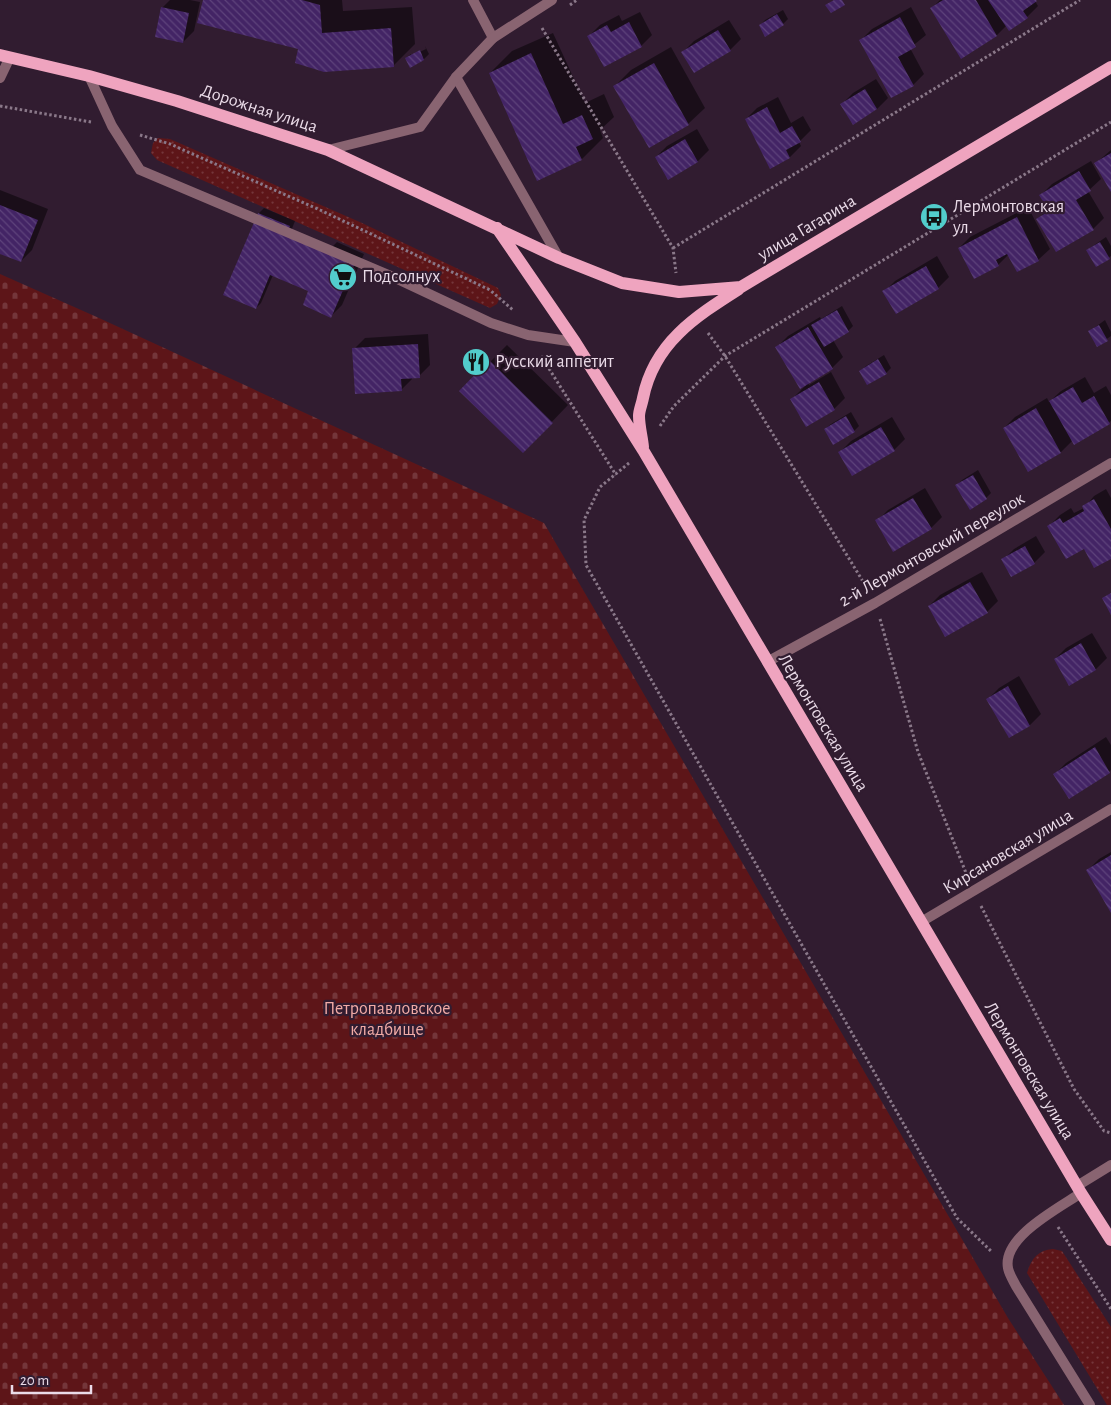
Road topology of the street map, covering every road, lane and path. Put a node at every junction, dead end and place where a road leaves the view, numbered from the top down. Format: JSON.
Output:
{"nodes":[{"id":1,"x":473,"y":0,"type":"edge"},
{"id":2,"x":552,"y":0,"type":"edge"},
{"id":3,"x":1080,"y":0,"type":"edge"},
{"id":4,"x":533,"y":12,"type":"junction"},
{"id":5,"x":493,"y":38,"type":"junction"},
{"id":6,"x":5,"y":56,"type":"edge"},
{"id":7,"x":1111,"y":67,"type":"edge"},
{"id":8,"x":90,"y":76,"type":"junction"},
{"id":9,"x":0,"y":78,"type":"edge"},
{"id":10,"x":456,"y":78,"type":"junction"},
{"id":11,"x":328,"y":150,"type":"junction"},
{"id":12,"x":497,"y":228,"type":"junction"},
{"id":13,"x":673,"y":248,"type":"junction"},
{"id":14,"x":559,"y":258,"type":"junction"},
{"id":15,"x":741,"y":287,"type":"junction"},
{"id":16,"x":679,"y":292,"type":"junction"},
{"id":17,"x":696,"y":317,"type":"junction"},
{"id":18,"x":575,"y":342,"type":"junction"},
{"id":19,"x":643,"y":450,"type":"junction"},
{"id":20,"x":1111,"y":463,"type":"edge"},
{"id":21,"x":876,"y":603,"type":"junction"},
{"id":22,"x":767,"y":662,"type":"junction"},
{"id":23,"x":1111,"y":809,"type":"edge"},
{"id":24,"x":973,"y":891,"type":"junction"},
{"id":25,"x":921,"y":922,"type":"junction"},
{"id":26,"x":1111,"y":1133,"type":"edge"},
{"id":27,"x":1111,"y":1165,"type":"edge"},
{"id":28,"x":1079,"y":1189,"type":"junction"},
{"id":29,"x":1050,"y":1214,"type":"junction"},
{"id":30,"x":1111,"y":1240,"type":"edge"},
{"id":31,"x":1111,"y":1309,"type":"edge"},
{"id":32,"x":1090,"y":1405,"type":"edge"}],
"edges":[{"from":1,"to":5,"type":"street"},
{"from":2,"to":4,"type":"street"},
{"from":3,"to":13,"type":"path"},
{"from":4,"to":5,"type":"street"},
{"from":4,"to":13,"type":"path"},
{"from":5,"to":10,"type":"street"},
{"from":6,"to":8,"type":"main road","name":"Дорожная улица"},
{"from":6,"to":9,"type":"street"},
{"from":7,"to":15,"type":"main road","name":"улица Гагарина"},
{"from":8,"to":11,"type":"main road","name":"Дорожная улица"},
{"from":8,"to":18,"type":"street"},
{"from":10,"to":11,"type":"street"},
{"from":10,"to":14,"type":"street"},
{"from":11,"to":12,"type":"main road","name":"Дорожная улица"},
{"from":12,"to":14,"type":"main road","name":"улица Гагарина"},
{"from":12,"to":18,"type":"main road","name":"Лермонтовская улица"},
{"from":13,"to":16,"type":"path"},
{"from":14,"to":16,"type":"main road","name":"улица Гагарина"},
{"from":15,"to":16,"type":"main road","name":"улица Гагарина"},
{"from":15,"to":17,"type":"main road"},
{"from":17,"to":19,"type":"main road"},
{"from":17,"to":21,"type":"path"},
{"from":18,"to":19,"type":"main road","name":"Лермонтовская улица"},
{"from":19,"to":22,"type":"main road","name":"Лермонтовская улица"},
{"from":20,"to":21,"type":"street","name":"2-й Лермонтовский переулок"},
{"from":21,"to":22,"type":"street","name":"2-й Лермонтовский переулок"},
{"from":21,"to":24,"type":"path"},
{"from":22,"to":25,"type":"main road","name":"Лермонтовская улица"},
{"from":23,"to":24,"type":"street","name":"Кирсановская улица"},
{"from":24,"to":25,"type":"street","name":"Кирсановская улица"},
{"from":24,"to":26,"type":"path"},
{"from":25,"to":28,"type":"main road","name":"Лермонтовская улица"},
{"from":27,"to":28,"type":"street"},
{"from":28,"to":29,"type":"street"},
{"from":28,"to":30,"type":"main road","name":"Лермонтовская улица"},
{"from":29,"to":31,"type":"path"},
{"from":29,"to":32,"type":"street"}]}
